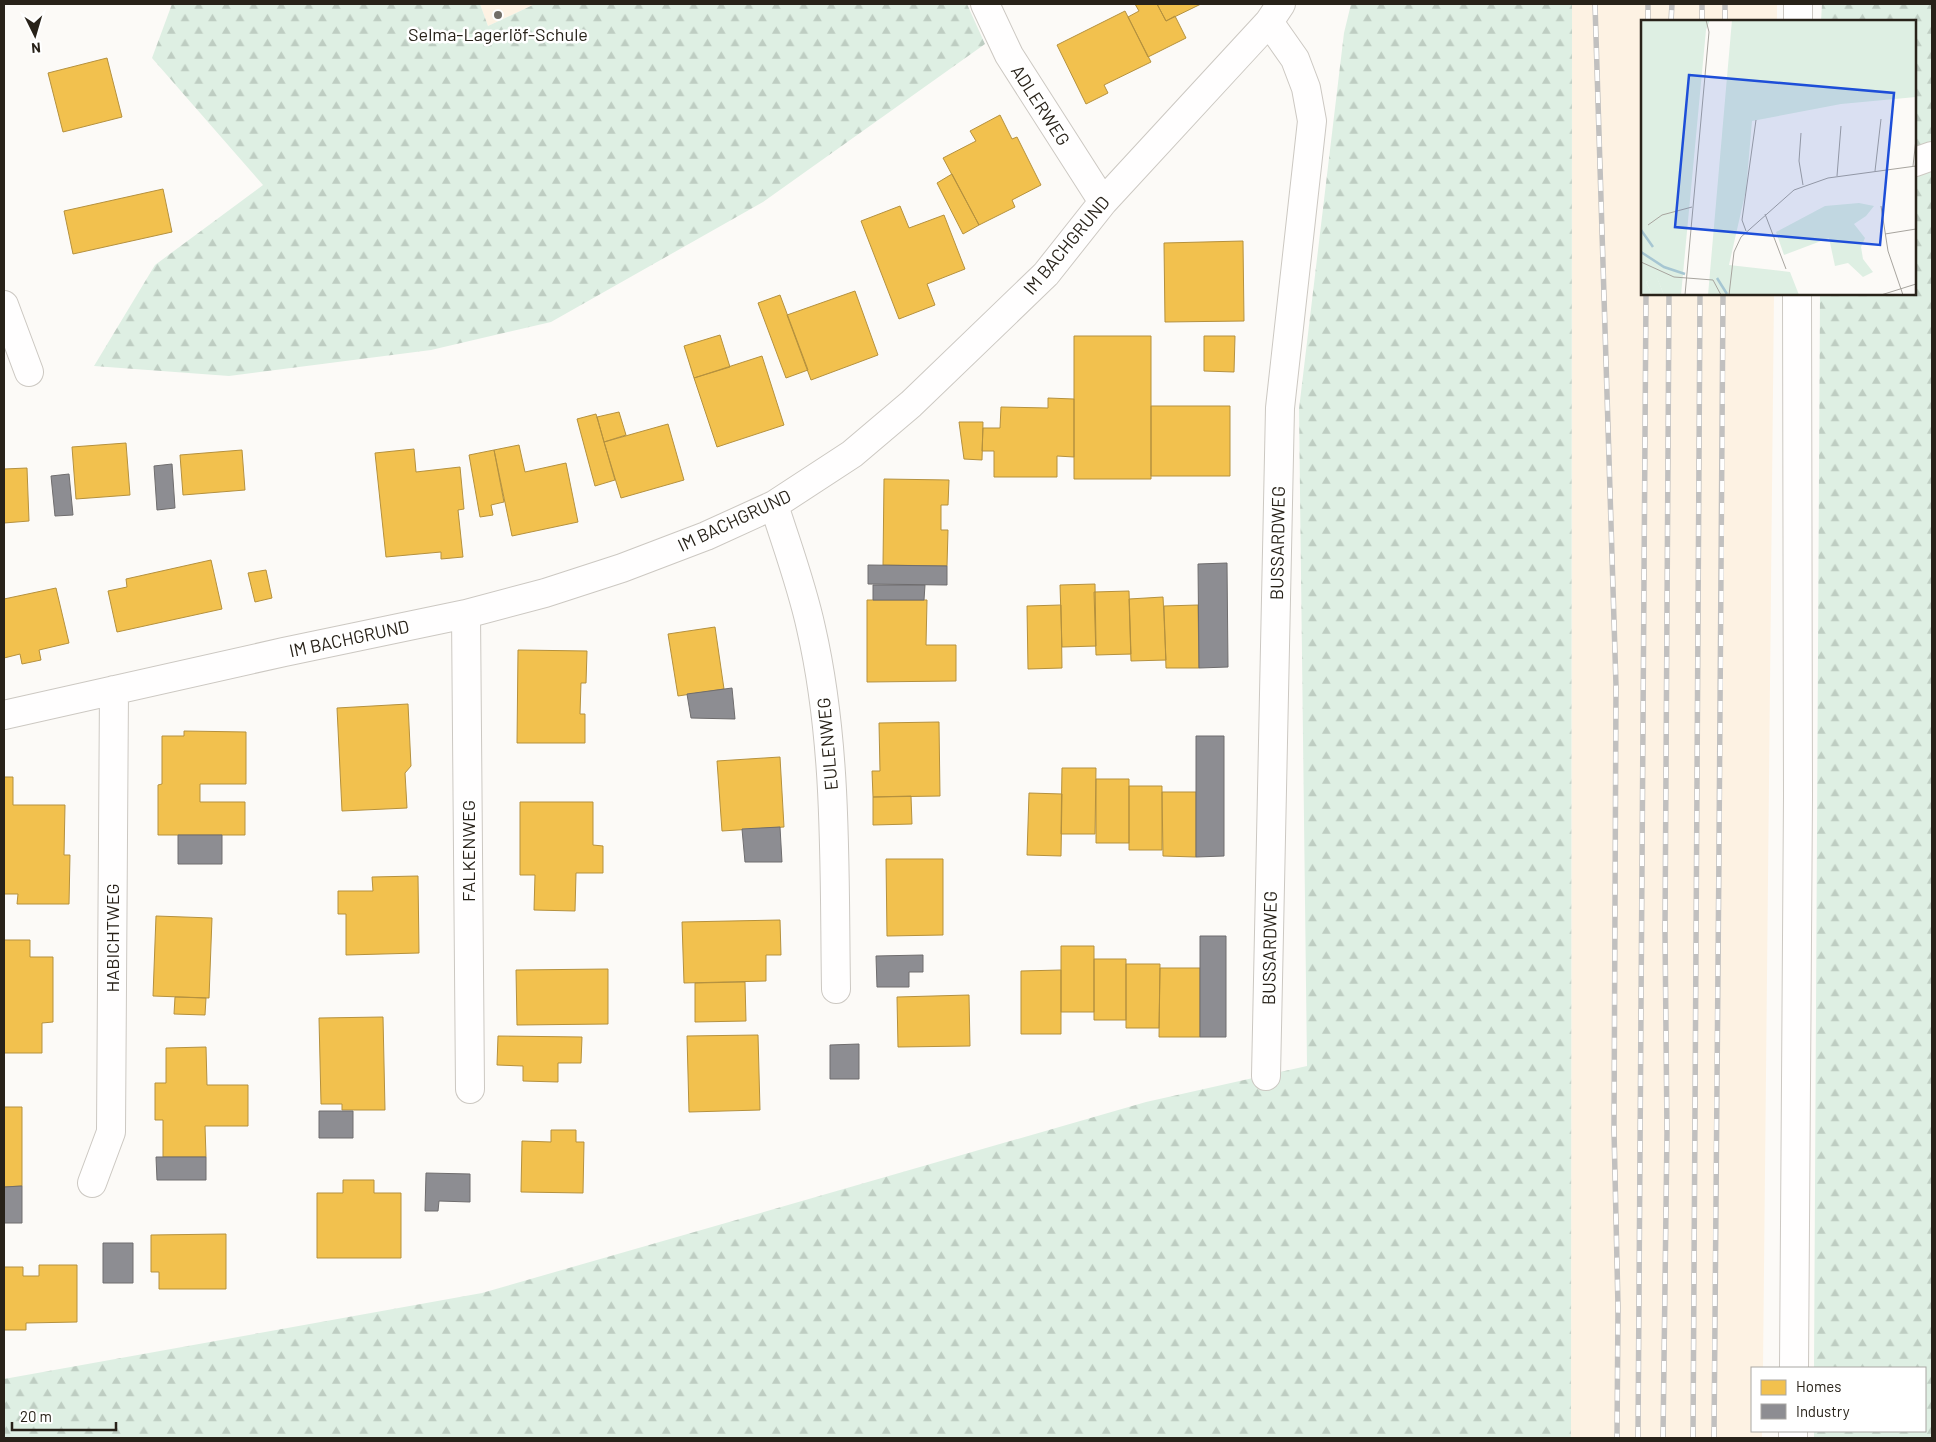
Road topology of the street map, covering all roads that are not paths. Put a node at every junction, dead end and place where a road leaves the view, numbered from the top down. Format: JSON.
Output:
{"nodes":[{"id":1,"x":985,"y":4,"type":"edge"},
{"id":2,"x":1798,"y":4,"type":"edge"},
{"id":3,"x":1275,"y":13,"type":"edge"},
{"id":4,"x":1798,"y":20,"type":"edge"},
{"id":5,"x":1932,"y":156,"type":"edge"},
{"id":6,"x":1916,"y":162,"type":"edge"},
{"id":7,"x":1103,"y":202,"type":"junction"},
{"id":8,"x":1797,"y":295,"type":"edge"},
{"id":9,"x":4,"y":305,"type":"edge"},
{"id":10,"x":29,"y":372,"type":"dead end"},
{"id":11,"x":774,"y":505,"type":"junction"},
{"id":12,"x":466,"y":614,"type":"junction"},
{"id":13,"x":114,"y":690,"type":"junction"},
{"id":14,"x":4,"y":714,"type":"edge"},
{"id":15,"x":836,"y":989,"type":"dead end"},
{"id":16,"x":1266,"y":1076,"type":"dead end"},
{"id":17,"x":470,"y":1089,"type":"dead end"},
{"id":18,"x":92,"y":1183,"type":"dead end"},
{"id":19,"x":1794,"y":1367,"type":"edge"}],
"edges":[{"from":1,"to":7,"type":"street","name":"ADLERWEG"},
{"from":2,"to":4,"type":"street"},
{"from":3,"to":7,"type":"street","name":"IM BACHGRUND"},
{"from":3,"to":16,"type":"street","name":"BUSSARDWEG"},
{"from":5,"to":6,"type":"street"},
{"from":7,"to":11,"type":"street","name":"IM BACHGRUND"},
{"from":8,"to":19,"type":"street"},
{"from":9,"to":10,"type":"street"},
{"from":11,"to":12,"type":"street","name":"IM BACHGRUND"},
{"from":11,"to":15,"type":"street","name":"EULENWEG"},
{"from":12,"to":13,"type":"street","name":"IM BACHGRUND"},
{"from":12,"to":17,"type":"street","name":"FALKENWEG"},
{"from":13,"to":14,"type":"street","name":"IM BACHGRUND"},
{"from":13,"to":18,"type":"street","name":"HABICHTWEG"}]}
